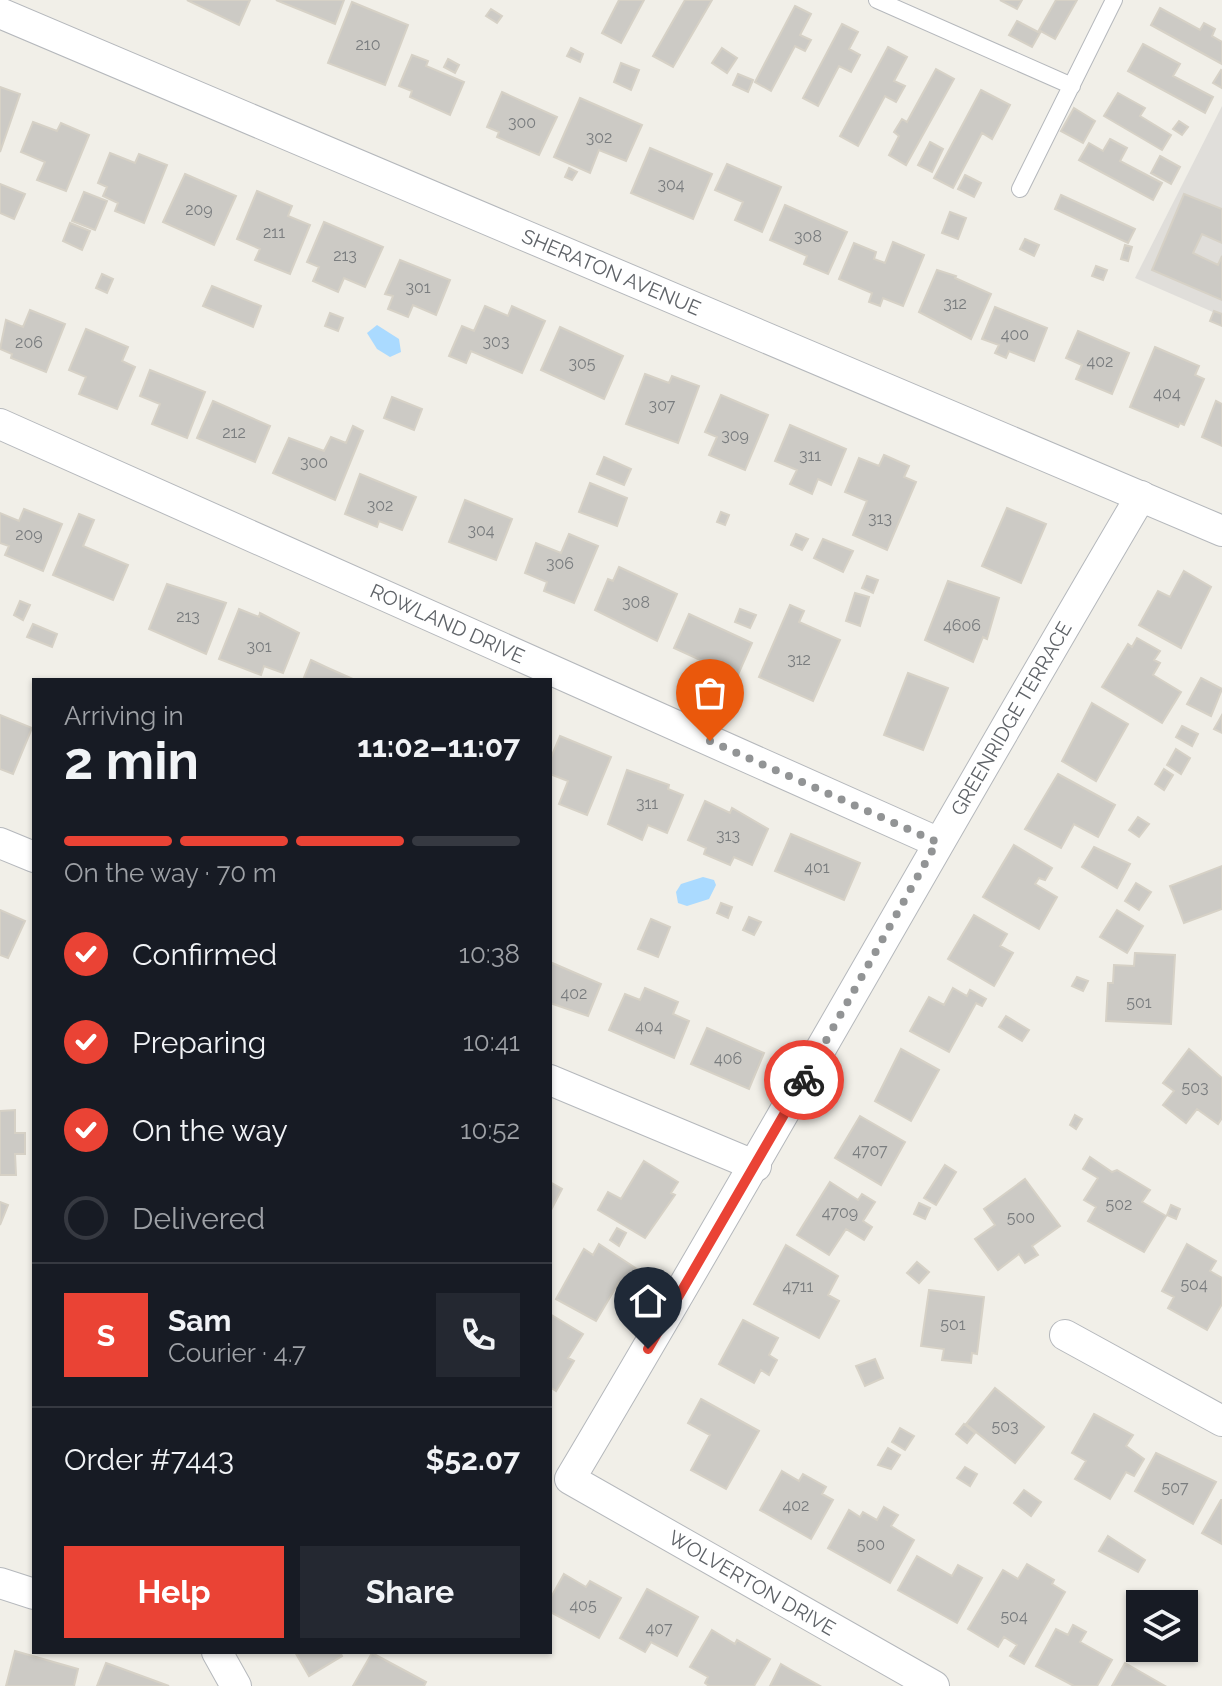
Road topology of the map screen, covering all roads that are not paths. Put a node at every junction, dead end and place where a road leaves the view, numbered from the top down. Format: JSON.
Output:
{"nodes":[{"id":1,"x":877,"y":0,"type":"edge"},
{"id":2,"x":1114,"y":0,"type":"edge"},
{"id":3,"x":0,"y":13,"type":"edge"},
{"id":4,"x":1072,"y":86,"type":"junction"},
{"id":5,"x":1020,"y":189,"type":"dead end"},
{"id":6,"x":0,"y":424,"type":"edge"},
{"id":7,"x":1141,"y":496,"type":"junction"},
{"id":8,"x":1222,"y":531,"type":"edge"},
{"id":9,"x":937,"y":842,"type":"junction"},
{"id":10,"x":0,"y":843,"type":"edge"},
{"id":11,"x":32,"y":856,"type":"edge"},
{"id":12,"x":552,"y":1081,"type":"edge"},
{"id":13,"x":756,"y":1166,"type":"junction"},
{"id":14,"x":1065,"y":1335,"type":"dead end"},
{"id":15,"x":1222,"y":1421,"type":"edge"},
{"id":16,"x":570,"y":1479,"type":"joint"},
{"id":17,"x":0,"y":1583,"type":"edge"},
{"id":18,"x":32,"y":1593,"type":"edge"},
{"id":19,"x":218,"y":1654,"type":"edge"},
{"id":20,"x":236,"y":1686,"type":"edge"},
{"id":21,"x":934,"y":1686,"type":"edge"}],
"edges":[{"from":1,"to":4,"type":"lane"},
{"from":2,"to":4,"type":"lane"},
{"from":3,"to":7,"type":"street","name":"SHERATON AVENUE"},
{"from":4,"to":5,"type":"lane"},
{"from":6,"to":9,"type":"street","name":"ROWLAND DRIVE"},
{"from":7,"to":8,"type":"street","name":"SHERATON AVENUE"},
{"from":7,"to":9,"type":"street","name":"GREENRIDGE TERRACE"},
{"from":9,"to":13,"type":"street","name":"GREENRIDGE TERRACE"},
{"from":10,"to":11,"type":"street"},
{"from":12,"to":13,"type":"street"},
{"from":13,"to":16,"type":"street","name":"GREENRIDGE TERRACE"},
{"from":14,"to":15,"type":"street"},
{"from":16,"to":21,"type":"street","name":"WOLVERTON DRIVE"},
{"from":17,"to":18,"type":"street"},
{"from":19,"to":20,"type":"street"}]}
